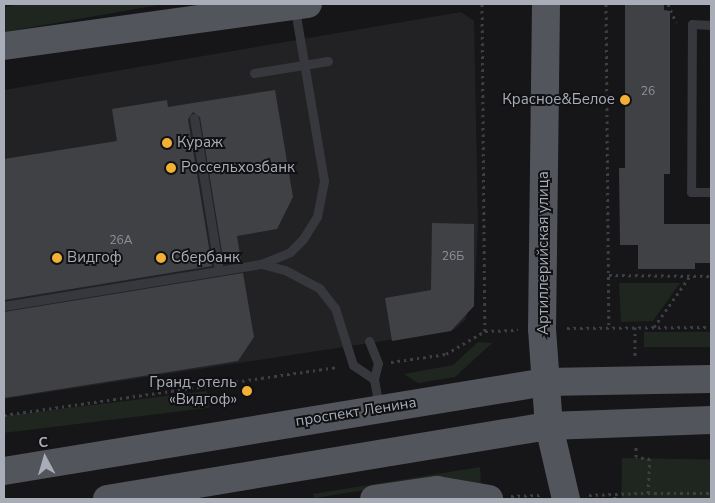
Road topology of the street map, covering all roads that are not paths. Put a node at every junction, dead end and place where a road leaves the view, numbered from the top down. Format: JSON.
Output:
{"nodes":[{"id":1,"x":299,"y":4,"type":"edge"},
{"id":2,"x":546,"y":4,"type":"edge"},
{"id":3,"x":711,"y":24,"type":"edge"},
{"id":4,"x":4,"y":46,"type":"edge"},
{"id":5,"x":328,"y":61,"type":"dead end"},
{"id":6,"x":305,"y":65,"type":"junction"},
{"id":7,"x":254,"y":73,"type":"dead end"},
{"id":8,"x":194,"y":118,"type":"dead end"},
{"id":9,"x":711,"y":192,"type":"edge"},
{"id":10,"x":261,"y":264,"type":"junction"},
{"id":11,"x":219,"y":271,"type":"junction"},
{"id":12,"x":4,"y":306,"type":"edge"},
{"id":13,"x":369,"y":341,"type":"dead end"},
{"id":14,"x":374,"y":379,"type":"junction"},
{"id":15,"x":711,"y":379,"type":"edge"},
{"id":16,"x":546,"y":382,"type":"junction"},
{"id":17,"x":379,"y":408,"type":"junction"},
{"id":18,"x":711,"y":420,"type":"edge"},
{"id":19,"x":549,"y":426,"type":"junction"},
{"id":20,"x":4,"y":470,"type":"edge"},
{"id":21,"x":107,"y":499,"type":"edge"},
{"id":22,"x":374,"y":499,"type":"edge"},
{"id":23,"x":489,"y":499,"type":"edge"},
{"id":24,"x":566,"y":499,"type":"edge"}],
"edges":[{"from":1,"to":4,"type":"main road"},
{"from":1,"to":6,"type":"lane"},
{"from":2,"to":16,"type":"main road","name":"Артиллерийская улица"},
{"from":3,"to":9,"type":"lane"},
{"from":5,"to":6,"type":"lane"},
{"from":6,"to":7,"type":"lane"},
{"from":6,"to":10,"type":"lane"},
{"from":8,"to":11,"type":"lane"},
{"from":10,"to":11,"type":"lane"},
{"from":10,"to":14,"type":"lane"},
{"from":11,"to":12,"type":"lane"},
{"from":13,"to":14,"type":"lane"},
{"from":14,"to":17,"type":"lane"},
{"from":15,"to":16,"type":"main road","name":"проспект Ленина"},
{"from":16,"to":17,"type":"main road","name":"проспект Ленина"},
{"from":16,"to":19,"type":"main road","name":"Артиллерийская улица"},
{"from":17,"to":20,"type":"main road","name":"проспект Ленина"},
{"from":18,"to":19,"type":"main road"},
{"from":19,"to":21,"type":"main road"},
{"from":19,"to":24,"type":"main road","name":"Артиллерийская улица"},
{"from":22,"to":23,"type":"main road"}]}
